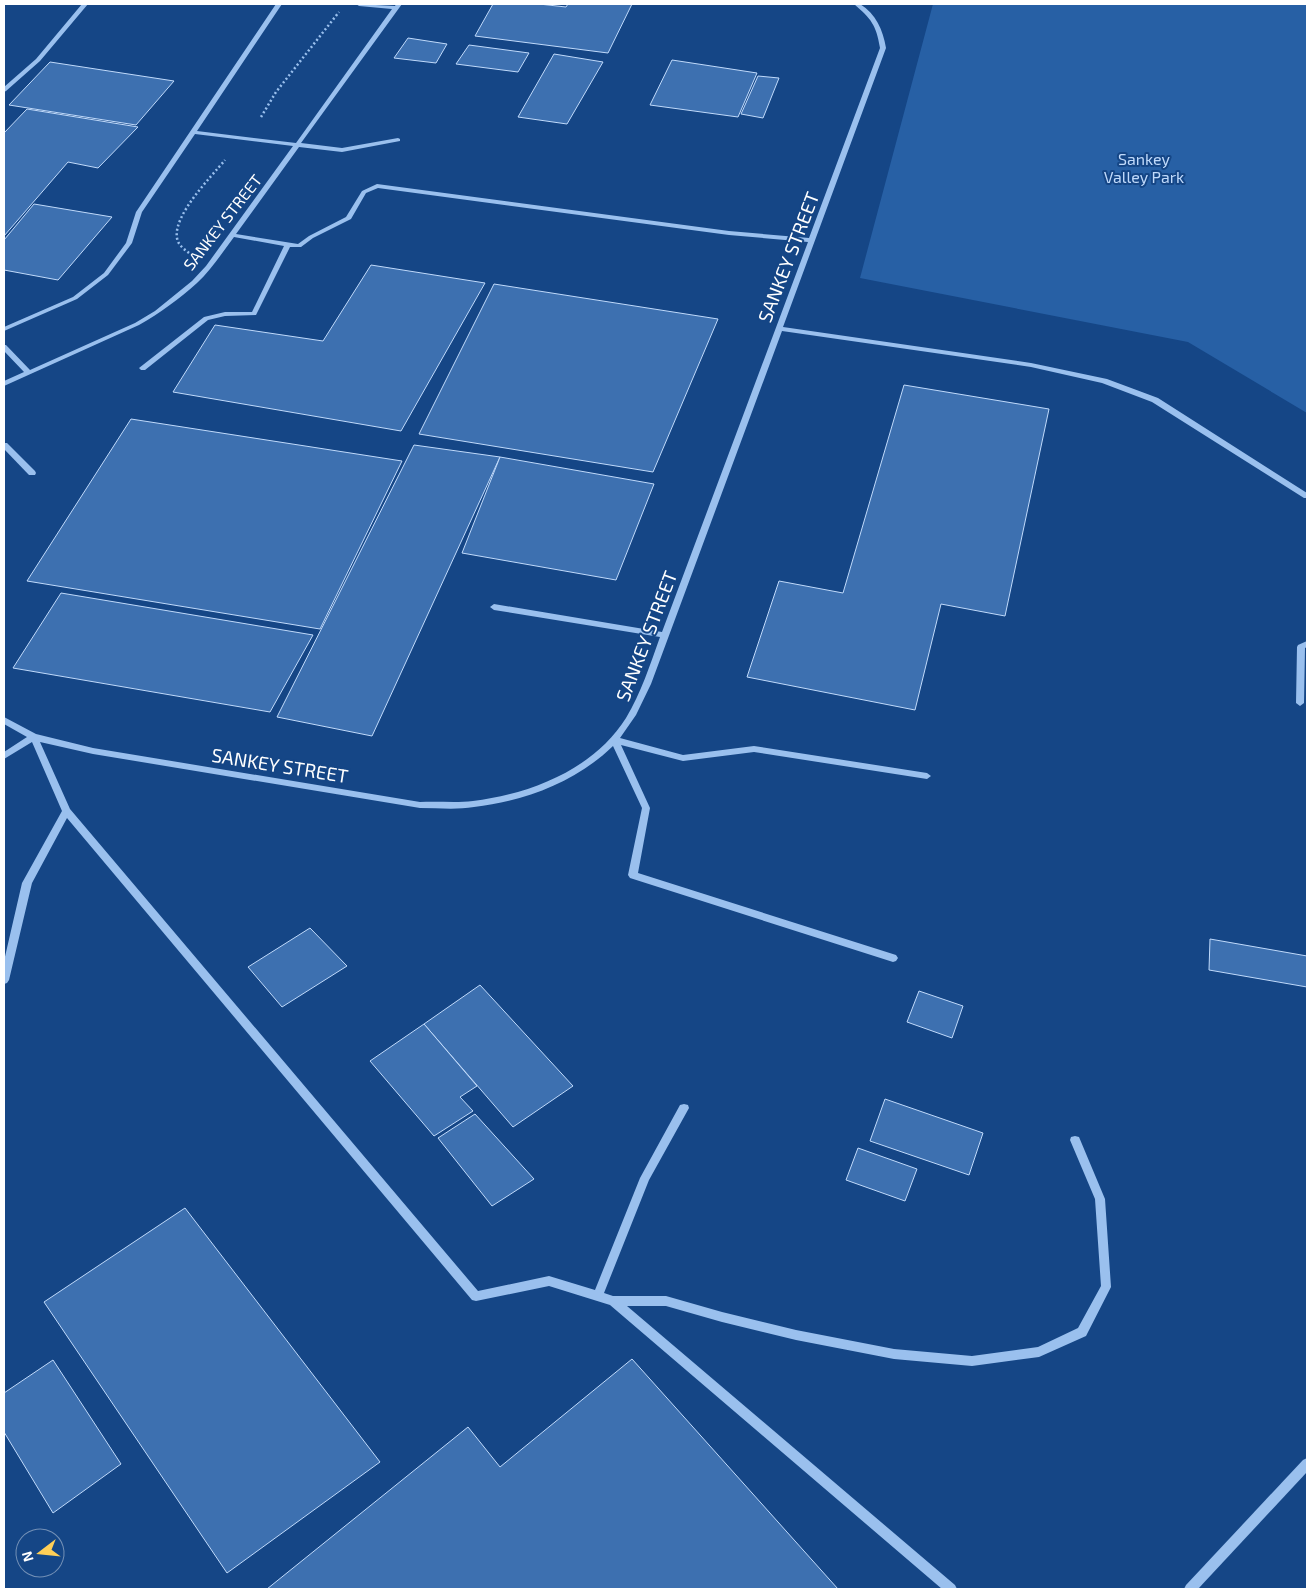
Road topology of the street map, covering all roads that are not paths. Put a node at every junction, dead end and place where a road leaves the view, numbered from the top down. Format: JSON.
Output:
{"nodes":[{"id":1,"x":85,"y":4,"type":"edge"},
{"id":2,"x":279,"y":4,"type":"edge"},
{"id":3,"x":359,"y":4,"type":"edge"},
{"id":4,"x":857,"y":4,"type":"edge"},
{"id":5,"x":398,"y":6,"type":"edge"},
{"id":6,"x":4,"y":90,"type":"edge"},
{"id":7,"x":193,"y":132,"type":"junction"},
{"id":8,"x":398,"y":140,"type":"dead end"},
{"id":9,"x":297,"y":146,"type":"junction"},
{"id":10,"x":232,"y":235,"type":"junction"},
{"id":11,"x":812,"y":240,"type":"junction"},
{"id":12,"x":288,"y":244,"type":"junction"},
{"id":13,"x":778,"y":328,"type":"junction"},
{"id":14,"x":4,"y":329,"type":"edge"},
{"id":15,"x":4,"y":347,"type":"edge"},
{"id":16,"x":143,"y":368,"type":"dead end"},
{"id":17,"x":29,"y":373,"type":"junction"},
{"id":18,"x":4,"y":384,"type":"edge"},
{"id":19,"x":4,"y":445,"type":"edge"},
{"id":20,"x":32,"y":473,"type":"dead end"},
{"id":21,"x":1307,"y":496,"type":"edge"},
{"id":22,"x":494,"y":607,"type":"dead end"},
{"id":23,"x":664,"y":635,"type":"junction"},
{"id":24,"x":1307,"y":644,"type":"edge"},
{"id":25,"x":1300,"y":703,"type":"dead end"},
{"id":26,"x":4,"y":720,"type":"edge"},
{"id":27,"x":34,"y":737,"type":"junction"},
{"id":28,"x":614,"y":740,"type":"junction"},
{"id":29,"x":4,"y":756,"type":"edge"},
{"id":30,"x":927,"y":776,"type":"dead end"},
{"id":31,"x":66,"y":810,"type":"junction"},
{"id":32,"x":893,"y":958,"type":"dead end"},
{"id":33,"x":4,"y":980,"type":"edge"},
{"id":34,"x":684,"y":1108,"type":"dead end"},
{"id":35,"x":1075,"y":1140,"type":"dead end"},
{"id":36,"x":598,"y":1296,"type":"junction"},
{"id":37,"x":613,"y":1300,"type":"junction"},
{"id":38,"x":1307,"y":1464,"type":"edge"},
{"id":39,"x":951,"y":1589,"type":"edge"},
{"id":40,"x":1190,"y":1589,"type":"edge"}],
"edges":[{"from":1,"to":6,"type":"street"},
{"from":2,"to":7,"type":"street"},
{"from":3,"to":5,"type":"street"},
{"from":4,"to":11,"type":"street","name":"SANKEY STREET"},
{"from":5,"to":9,"type":"street","name":"SANKEY STREET"},
{"from":7,"to":9,"type":"street"},
{"from":7,"to":14,"type":"street"},
{"from":8,"to":9,"type":"street"},
{"from":9,"to":10,"type":"street","name":"SANKEY STREET"},
{"from":10,"to":12,"type":"street"},
{"from":10,"to":17,"type":"street","name":"SANKEY STREET"},
{"from":11,"to":12,"type":"street"},
{"from":11,"to":13,"type":"street","name":"SANKEY STREET"},
{"from":12,"to":16,"type":"street"},
{"from":13,"to":21,"type":"street"},
{"from":13,"to":23,"type":"street","name":"SANKEY STREET"},
{"from":15,"to":17,"type":"street"},
{"from":17,"to":18,"type":"street","name":"SANKEY STREET"},
{"from":19,"to":20,"type":"street"},
{"from":22,"to":23,"type":"street"},
{"from":23,"to":28,"type":"street","name":"SANKEY STREET"},
{"from":24,"to":25,"type":"street"},
{"from":26,"to":27,"type":"street","name":"SANKEY STREET"},
{"from":27,"to":28,"type":"street","name":"SANKEY STREET"},
{"from":27,"to":29,"type":"street"},
{"from":27,"to":31,"type":"street"},
{"from":28,"to":30,"type":"street"},
{"from":28,"to":32,"type":"street"},
{"from":31,"to":33,"type":"street"},
{"from":31,"to":36,"type":"street"},
{"from":34,"to":36,"type":"street"},
{"from":35,"to":37,"type":"street"},
{"from":36,"to":37,"type":"street"},
{"from":37,"to":39,"type":"street"},
{"from":38,"to":40,"type":"street"}]}
